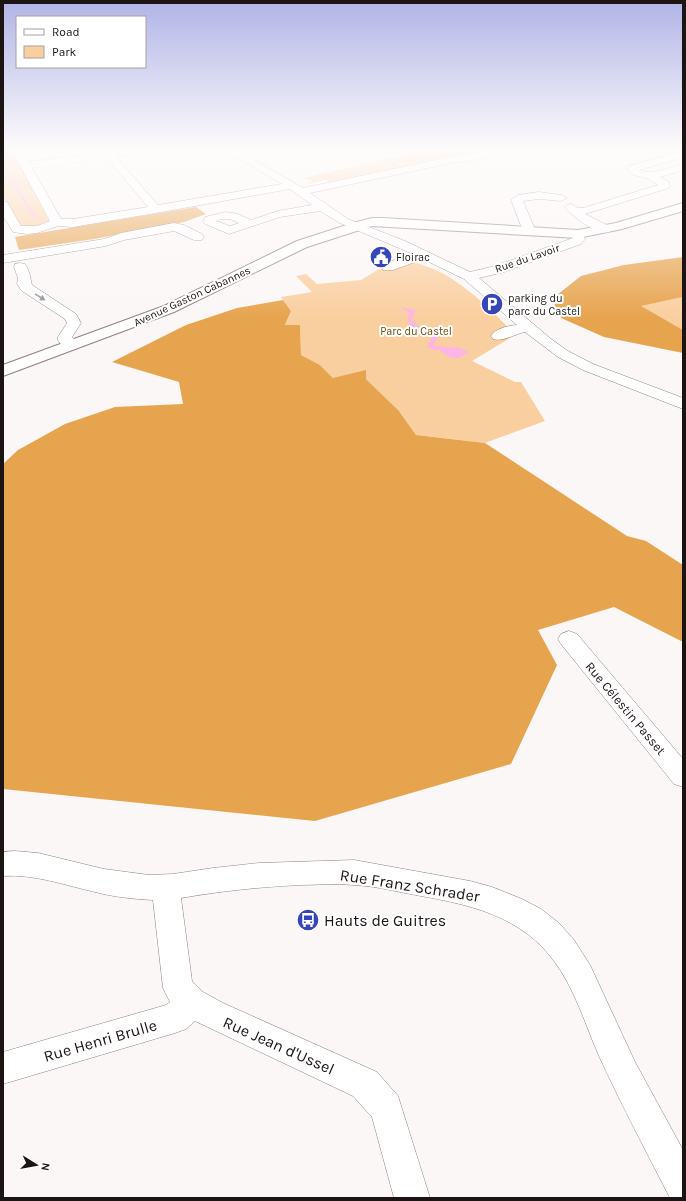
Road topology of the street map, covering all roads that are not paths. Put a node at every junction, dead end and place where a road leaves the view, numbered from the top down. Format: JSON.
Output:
{"nodes":[{"id":1,"x":3,"y":205,"type":"edge"},
{"id":2,"x":49,"y":205,"type":"edge"},
{"id":3,"x":152,"y":205,"type":"edge"},
{"id":4,"x":183,"y":205,"type":"edge"},
{"id":5,"x":320,"y":205,"type":"edge"},
{"id":6,"x":519,"y":205,"type":"edge"},
{"id":7,"x":569,"y":205,"type":"edge"},
{"id":8,"x":603,"y":205,"type":"edge"},
{"id":9,"x":322,"y":207,"type":"junction"},
{"id":10,"x":683,"y":207,"type":"edge"},
{"id":11,"x":156,"y":210,"type":"junction"},
{"id":12,"x":575,"y":211,"type":"junction"},
{"id":13,"x":56,"y":222,"type":"junction"},
{"id":14,"x":73,"y":223,"type":"junction"},
{"id":15,"x":250,"y":224,"type":"dead end"},
{"id":16,"x":357,"y":226,"type":"junction"},
{"id":17,"x":42,"y":229,"type":"junction"},
{"id":18,"x":605,"y":229,"type":"junction"},
{"id":19,"x":528,"y":231,"type":"junction"},
{"id":20,"x":578,"y":234,"type":"junction"},
{"id":21,"x":198,"y":237,"type":"dead end"},
{"id":22,"x":424,"y":255,"type":"junction"},
{"id":23,"x":14,"y":260,"type":"edge"},
{"id":24,"x":388,"y":267,"type":"dead end"},
{"id":25,"x":469,"y":276,"type":"junction"},
{"id":26,"x":528,"y":327,"type":"junction"},
{"id":27,"x":498,"y":336,"type":"dead end"},
{"id":28,"x":72,"y":345,"type":"junction"},
{"id":29,"x":3,"y":370,"type":"edge"},
{"id":30,"x":683,"y":404,"type":"edge"},
{"id":31,"x":569,"y":640,"type":"dead end"},
{"id":32,"x":683,"y":777,"type":"edge"},
{"id":33,"x":3,"y":864,"type":"edge"},
{"id":34,"x":166,"y":887,"type":"junction"},
{"id":35,"x":192,"y":1003,"type":"junction"},
{"id":36,"x":3,"y":1068,"type":"edge"},
{"id":37,"x":683,"y":1186,"type":"edge"},
{"id":38,"x":412,"y":1198,"type":"edge"}],
"edges":[{"from":1,"to":17,"type":"street"},
{"from":2,"to":13,"type":"street"},
{"from":3,"to":11,"type":"street"},
{"from":4,"to":11,"type":"street"},
{"from":5,"to":9,"type":"street"},
{"from":6,"to":19,"type":"street"},
{"from":7,"to":12,"type":"street"},
{"from":8,"to":12,"type":"street"},
{"from":9,"to":15,"type":"street"},
{"from":9,"to":16,"type":"street"},
{"from":10,"to":18,"type":"main road","name":"Avenue Gaston Cabannes"},
{"from":11,"to":14,"type":"street"},
{"from":12,"to":18,"type":"street"},
{"from":13,"to":14,"type":"street"},
{"from":13,"to":17,"type":"street"},
{"from":14,"to":17,"type":"street"},
{"from":16,"to":19,"type":"main road","name":"Avenue Gaston Cabannes"},
{"from":16,"to":22,"type":"street"},
{"from":16,"to":28,"type":"main road","name":"Avenue Gaston Cabannes"},
{"from":18,"to":20,"type":"main road","name":"Avenue Gaston Cabannes"},
{"from":19,"to":20,"type":"main road","name":"Avenue Gaston Cabannes"},
{"from":20,"to":25,"type":"street","name":"Rue du Lavoir"},
{"from":21,"to":23,"type":"street"},
{"from":22,"to":24,"type":"street"},
{"from":22,"to":25,"type":"street"},
{"from":23,"to":28,"type":"street","one_way":true},
{"from":25,"to":26,"type":"street"},
{"from":26,"to":27,"type":"street"},
{"from":26,"to":30,"type":"street"},
{"from":28,"to":29,"type":"main road","name":"Avenue Gaston Cabannes"},
{"from":31,"to":32,"type":"street","name":"Rue Célestin Passet"},
{"from":33,"to":34,"type":"street","name":"Rue Franz Schrader"},
{"from":34,"to":35,"type":"street","name":"Rue Jean d'Ussel"},
{"from":34,"to":37,"type":"street","name":"Rue Franz Schrader"},
{"from":35,"to":36,"type":"street","name":"Rue Henri Brulle"},
{"from":35,"to":38,"type":"street","name":"Rue Jean d'Ussel"}]}
